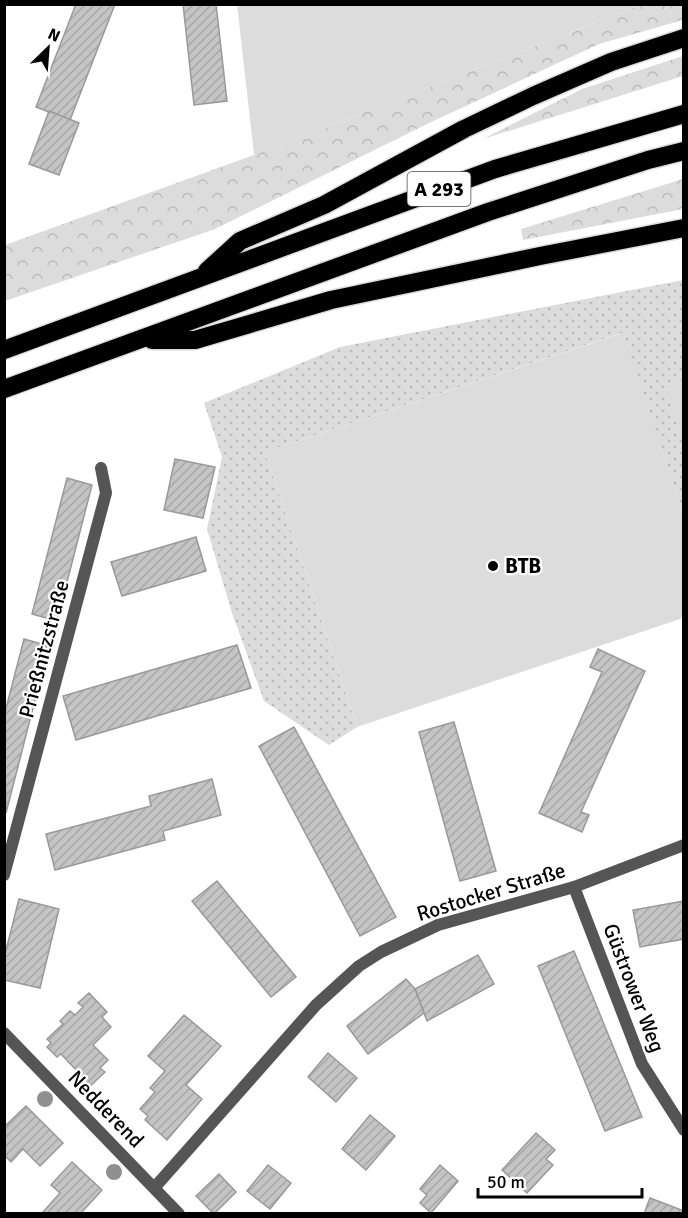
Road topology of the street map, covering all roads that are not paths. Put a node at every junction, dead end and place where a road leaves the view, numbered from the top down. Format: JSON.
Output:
{"nodes":[{"id":1,"x":684,"y":38,"type":"edge"},
{"id":2,"x":684,"y":114,"type":"edge"},
{"id":3,"x":684,"y":151,"type":"edge"},
{"id":4,"x":684,"y":228,"type":"edge"},
{"id":5,"x":200,"y":278,"type":"junction"},
{"id":6,"x":141,"y":340,"type":"junction"},
{"id":7,"x":4,"y":350,"type":"edge"},
{"id":8,"x":4,"y":389,"type":"edge"},
{"id":9,"x":101,"y":468,"type":"dead end"},
{"id":10,"x":684,"y":846,"type":"edge"},
{"id":11,"x":4,"y":875,"type":"edge"},
{"id":12,"x":574,"y":887,"type":"junction"},
{"id":13,"x":4,"y":1033,"type":"edge"},
{"id":14,"x":684,"y":1130,"type":"edge"},
{"id":15,"x":154,"y":1186,"type":"junction"},
{"id":16,"x":179,"y":1214,"type":"edge"}],
"edges":[{"from":1,"to":5,"type":"highway"},
{"from":2,"to":5,"type":"highway","number":"A 293"},
{"from":3,"to":6,"type":"highway","number":"A 293"},
{"from":4,"to":6,"type":"highway"},
{"from":5,"to":7,"type":"highway","number":"A 293"},
{"from":6,"to":8,"type":"highway","number":"A 293"},
{"from":9,"to":11,"type":"street","name":"Prießnitzstraße"},
{"from":10,"to":12,"type":"street","name":"Rostocker Straße"},
{"from":12,"to":14,"type":"street","name":"Güstrower Weg"},
{"from":12,"to":15,"type":"street","name":"Rostocker Straße"},
{"from":13,"to":15,"type":"street","name":"Nedderend"},
{"from":15,"to":16,"type":"street","name":"Nedderend"}]}
